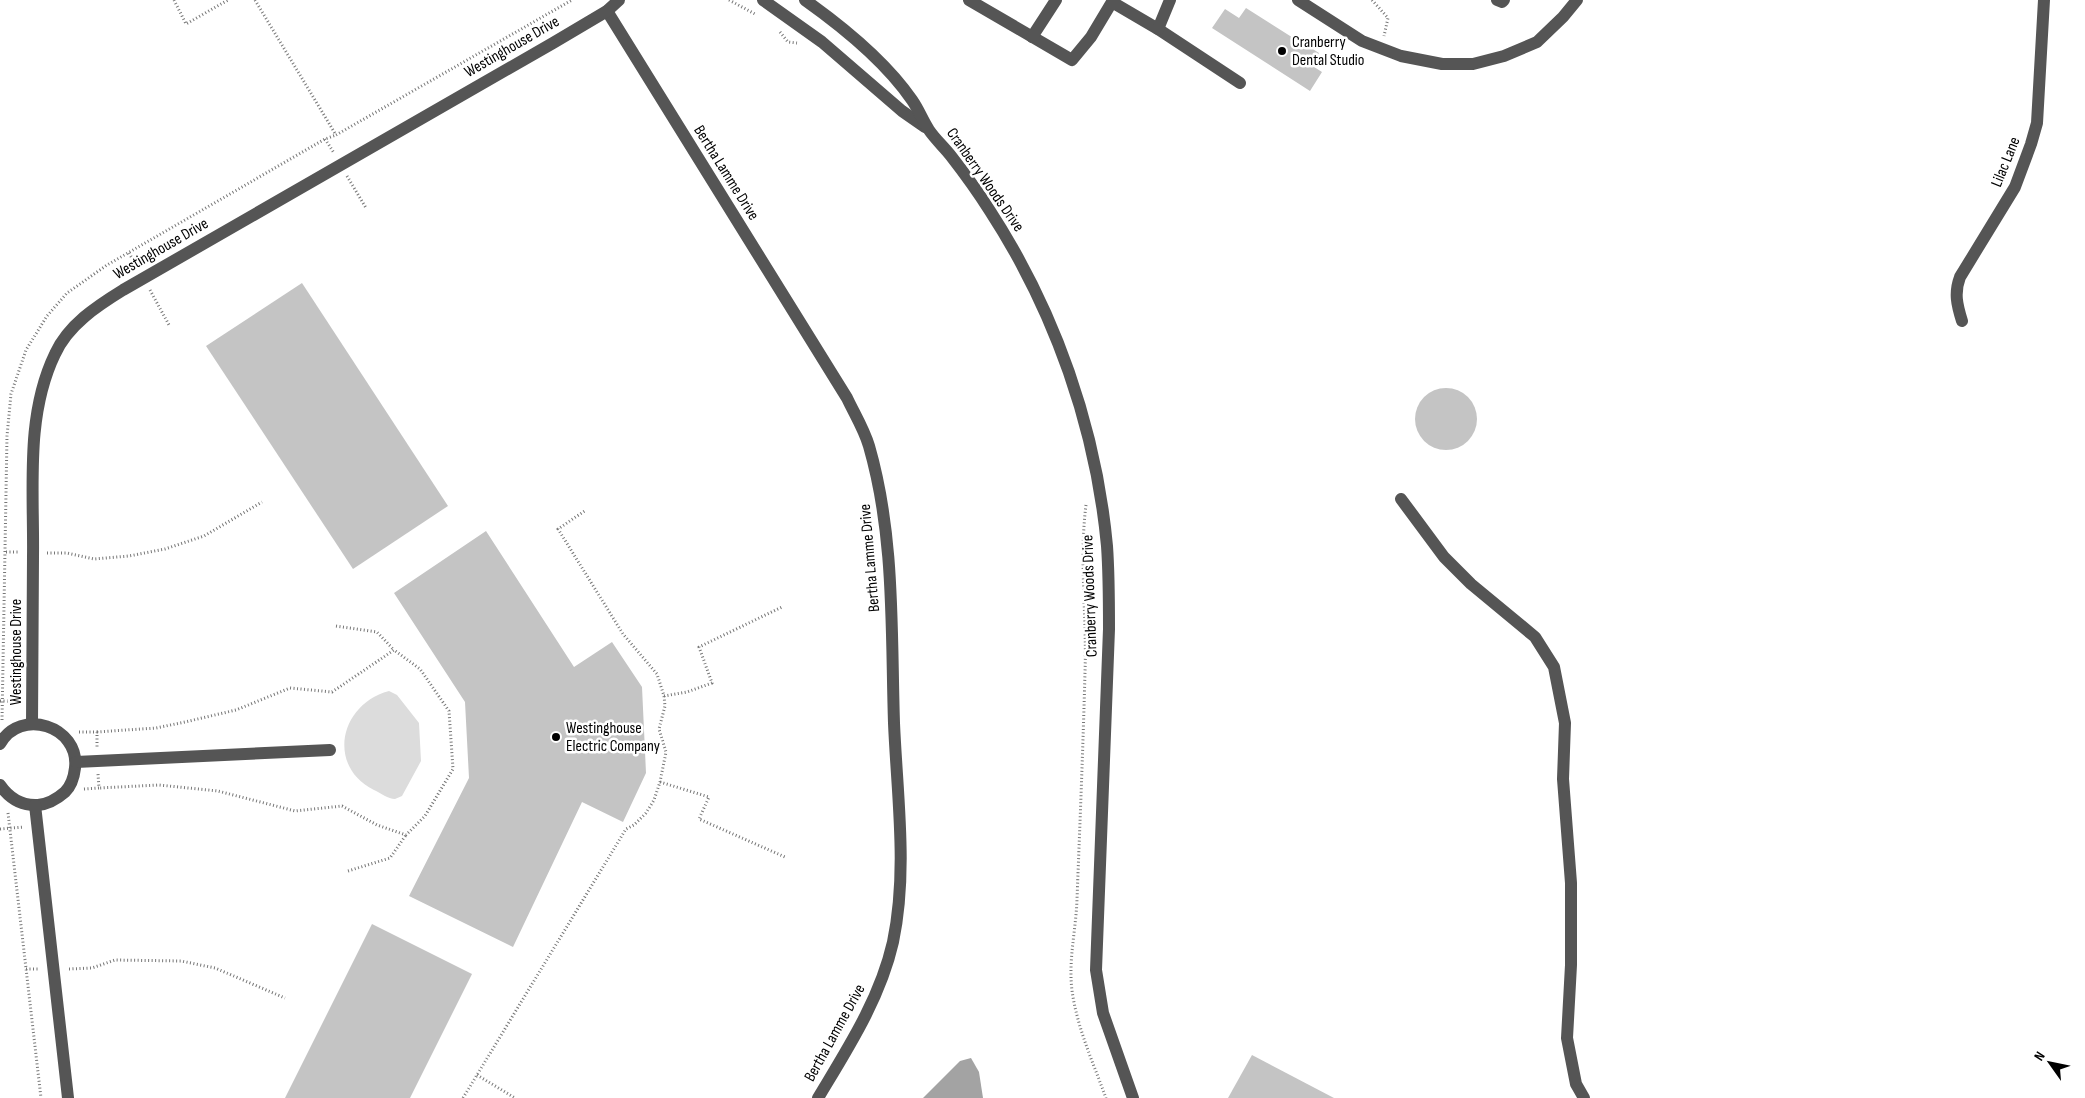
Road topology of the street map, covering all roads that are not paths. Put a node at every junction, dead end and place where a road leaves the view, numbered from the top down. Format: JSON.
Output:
{"nodes":[{"id":1,"x":619,"y":0,"type":"edge"},
{"id":2,"x":763,"y":0,"type":"edge"},
{"id":3,"x":806,"y":0,"type":"edge"},
{"id":4,"x":969,"y":0,"type":"edge"},
{"id":5,"x":1056,"y":0,"type":"edge"},
{"id":6,"x":1170,"y":0,"type":"edge"},
{"id":7,"x":1298,"y":0,"type":"edge"},
{"id":8,"x":1497,"y":0,"type":"edge"},
{"id":9,"x":1504,"y":0,"type":"edge"},
{"id":10,"x":1577,"y":0,"type":"edge"},
{"id":11,"x":2044,"y":0,"type":"edge"},
{"id":12,"x":1110,"y":1,"type":"edge"},
{"id":13,"x":607,"y":11,"type":"junction"},
{"id":14,"x":1158,"y":29,"type":"junction"},
{"id":15,"x":1032,"y":37,"type":"junction"},
{"id":16,"x":1240,"y":83,"type":"dead end"},
{"id":17,"x":929,"y":130,"type":"junction"},
{"id":18,"x":1962,"y":321,"type":"dead end"},
{"id":19,"x":1401,"y":499,"type":"dead end"},
{"id":20,"x":32,"y":724,"type":"junction"},
{"id":21,"x":0,"y":744,"type":"edge"},
{"id":22,"x":330,"y":750,"type":"dead end"},
{"id":23,"x":76,"y":762,"type":"junction"},
{"id":24,"x":0,"y":785,"type":"edge"},
{"id":25,"x":36,"y":805,"type":"junction"},
{"id":26,"x":68,"y":1098,"type":"edge"},
{"id":27,"x":818,"y":1098,"type":"edge"},
{"id":28,"x":1133,"y":1098,"type":"edge"},
{"id":29,"x":1584,"y":1098,"type":"edge"}],
"edges":[{"from":1,"to":13,"type":"street","name":"Westinghouse Drive"},
{"from":2,"to":17,"type":"street","name":"Cranberry Woods Drive"},
{"from":3,"to":17,"type":"street","name":"Cranberry Woods Drive"},
{"from":4,"to":15,"type":"street"},
{"from":5,"to":15,"type":"street"},
{"from":6,"to":14,"type":"street"},
{"from":7,"to":10,"type":"street"},
{"from":8,"to":9,"type":"street"},
{"from":11,"to":18,"type":"street","name":"Lilac Lane"},
{"from":12,"to":14,"type":"street"},
{"from":12,"to":15,"type":"street"},
{"from":13,"to":20,"type":"street","name":"Westinghouse Drive"},
{"from":13,"to":27,"type":"street","name":"Bertha Lamme Drive"},
{"from":14,"to":16,"type":"street"},
{"from":17,"to":28,"type":"street","name":"Cranberry Woods Drive"},
{"from":19,"to":29,"type":"street"},
{"from":20,"to":21,"type":"street","name":"Westinghouse Drive"},
{"from":20,"to":23,"type":"street","name":"Westinghouse Drive"},
{"from":22,"to":23,"type":"street"},
{"from":23,"to":25,"type":"street"},
{"from":24,"to":25,"type":"street"},
{"from":25,"to":26,"type":"street"}]}
